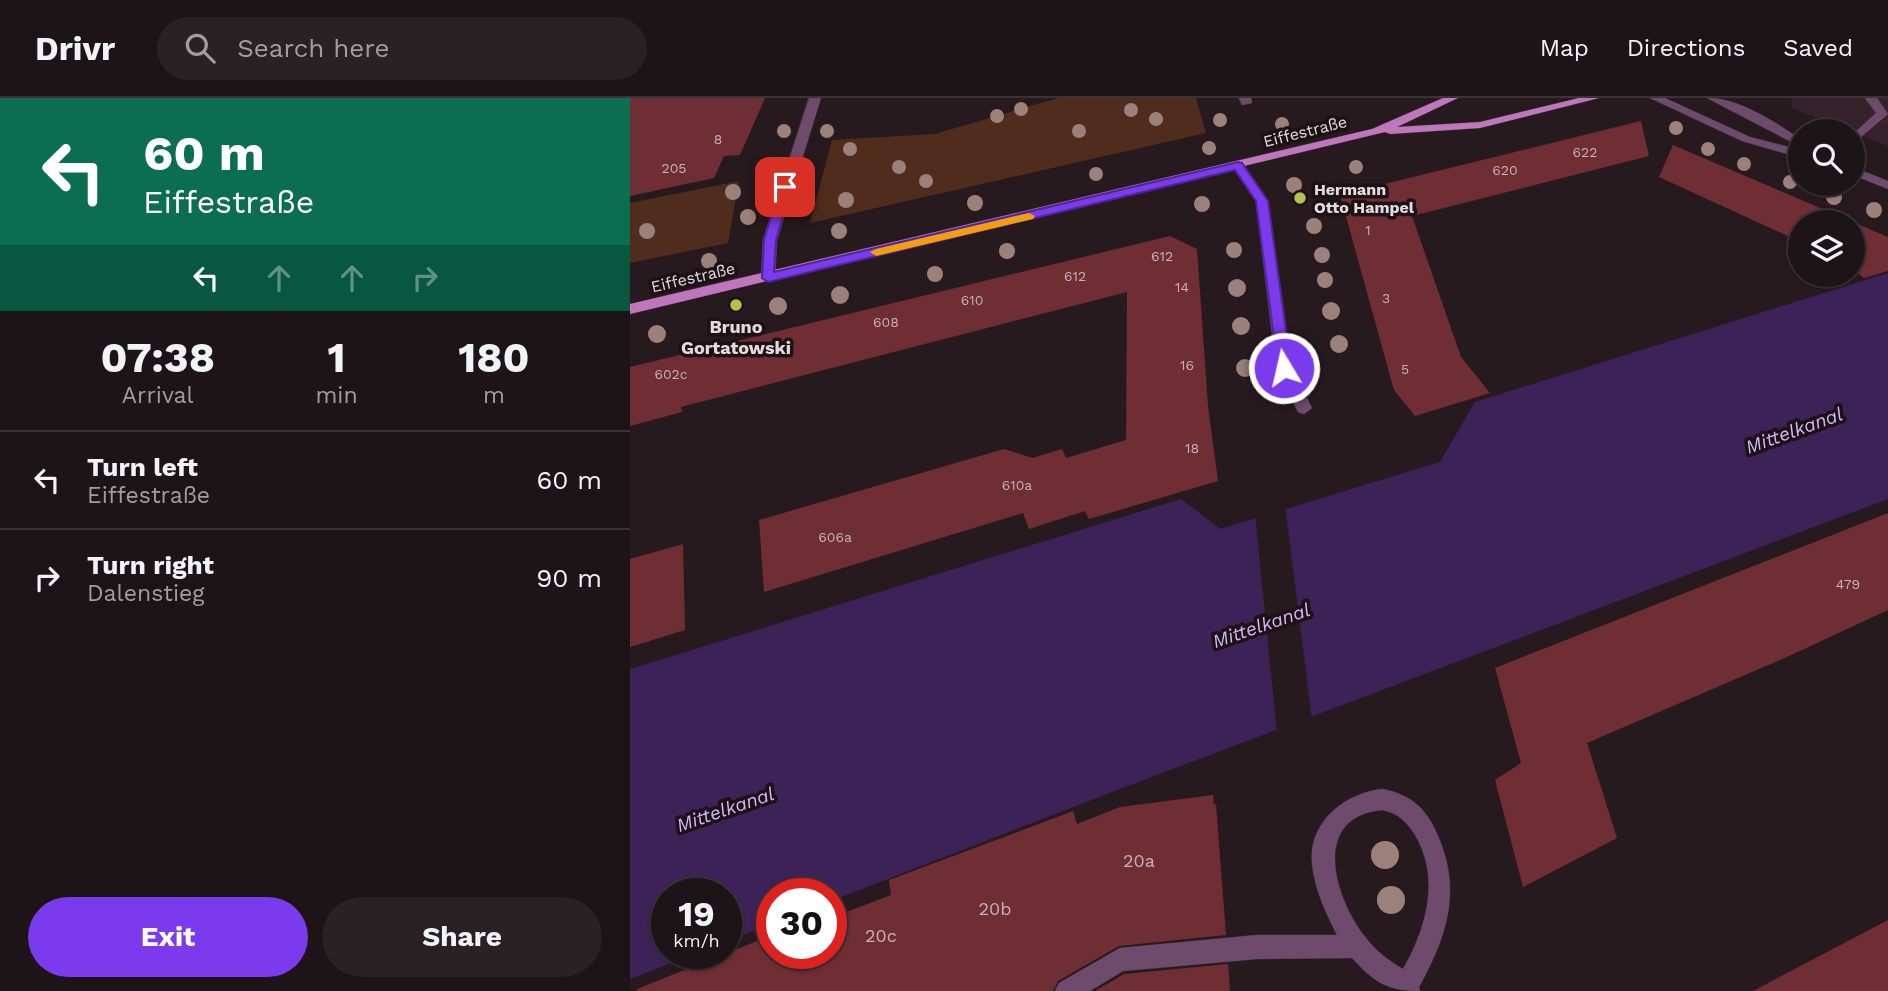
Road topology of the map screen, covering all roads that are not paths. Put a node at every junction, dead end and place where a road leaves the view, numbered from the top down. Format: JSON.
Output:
{"nodes":[{"id":1,"x":815,"y":98,"type":"edge"},
{"id":2,"x":1452,"y":98,"type":"edge"},
{"id":3,"x":1593,"y":98,"type":"edge"},
{"id":4,"x":1656,"y":98,"type":"edge"},
{"id":5,"x":1713,"y":98,"type":"edge"},
{"id":6,"x":1871,"y":98,"type":"edge"},
{"id":7,"x":1865,"y":130,"type":"edge"},
{"id":8,"x":1376,"y":132,"type":"junction"},
{"id":9,"x":1788,"y":136,"type":"edge"},
{"id":10,"x":1788,"y":150,"type":"edge"},
{"id":11,"x":1238,"y":166,"type":"junction"},
{"id":12,"x":1865,"y":176,"type":"edge"},
{"id":13,"x":1888,"y":185,"type":"edge"},
{"id":14,"x":768,"y":278,"type":"junction"},
{"id":15,"x":630,"y":309,"type":"edge"},
{"id":16,"x":1304,"y":408,"type":"dead end"},
{"id":17,"x":1356,"y":946,"type":"junction"},
{"id":18,"x":1407,"y":988,"type":"edge"},
{"id":19,"x":1067,"y":991,"type":"edge"}],
"edges":[{"from":1,"to":14,"type":"street"},
{"from":2,"to":8,"type":"main road","name":"Eiffestraße"},
{"from":3,"to":8,"type":"main road","name":"Eiffestraße"},
{"from":4,"to":10,"type":"street"},
{"from":5,"to":9,"type":"street"},
{"from":6,"to":7,"type":"street"},
{"from":8,"to":11,"type":"main road","name":"Eiffestraße"},
{"from":11,"to":14,"type":"main road","name":"Eiffestraße"},
{"from":11,"to":16,"type":"street"},
{"from":12,"to":13,"type":"street"},
{"from":14,"to":15,"type":"main road","name":"Eiffestraße"},
{"from":17,"to":18,"type":"street"},
{"from":17,"to":18,"type":"street"},
{"from":17,"to":19,"type":"street"}]}
